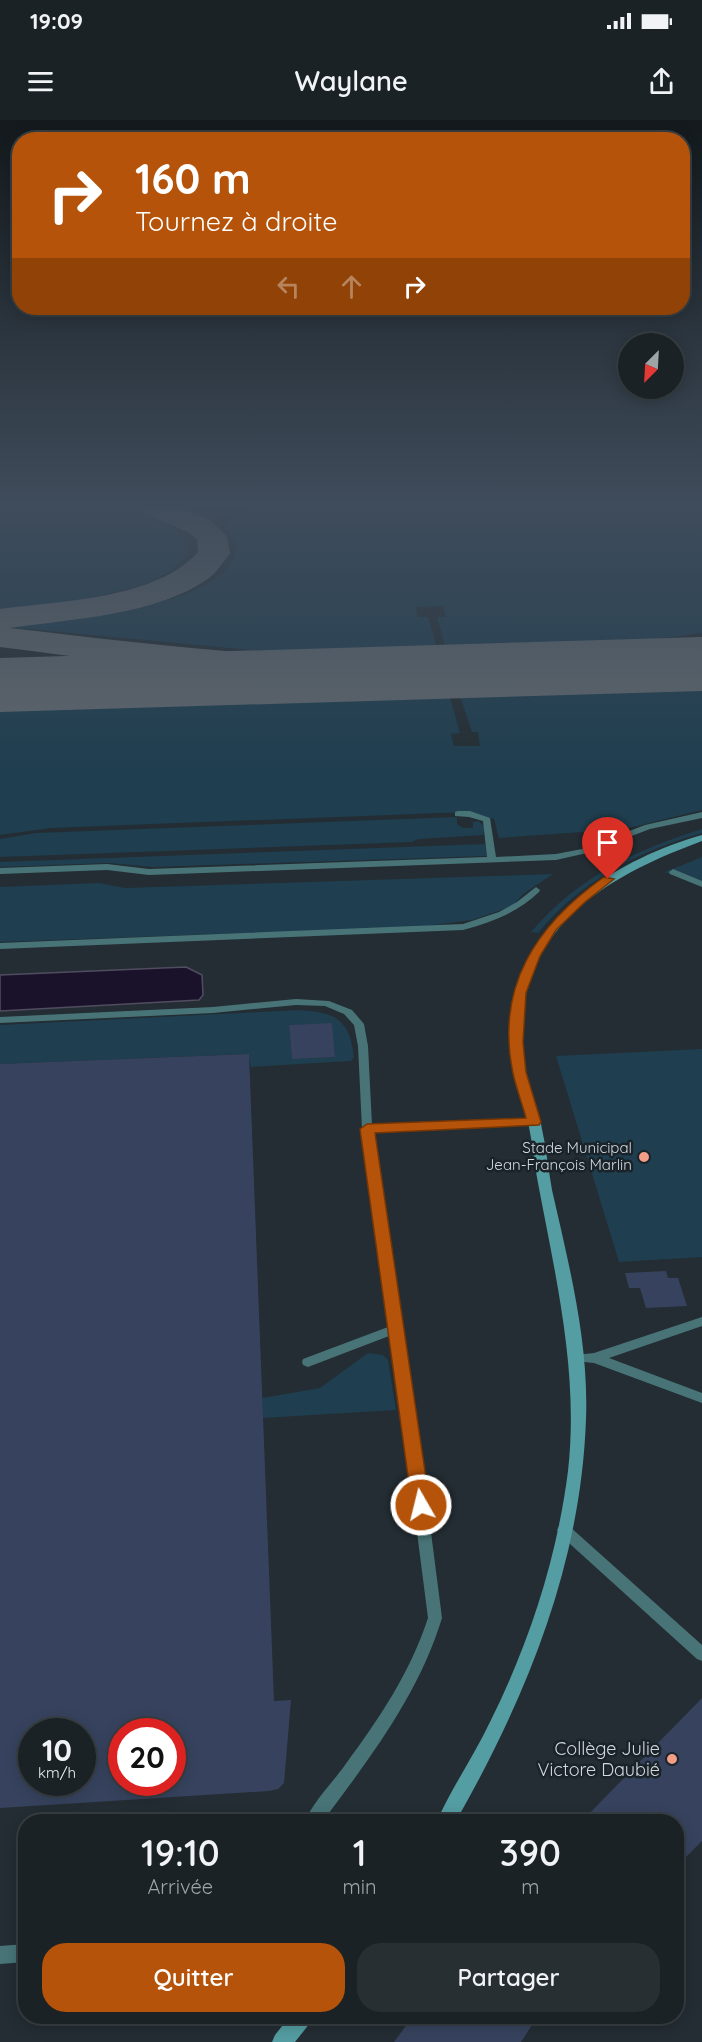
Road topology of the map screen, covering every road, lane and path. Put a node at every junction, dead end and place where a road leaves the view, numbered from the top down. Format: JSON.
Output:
{"nodes":[{"id":1,"x":458,"y":814,"type":"dead end"},
{"id":2,"x":702,"y":815,"type":"edge"},
{"id":3,"x":702,"y":838,"type":"edge"},
{"id":4,"x":492,"y":859,"type":"junction"},
{"id":5,"x":0,"y":871,"type":"edge"},
{"id":6,"x":673,"y":872,"type":"dead end"},
{"id":7,"x":702,"y":884,"type":"edge"},
{"id":8,"x":536,"y":890,"type":"dead end"},
{"id":9,"x":0,"y":946,"type":"edge"},
{"id":10,"x":0,"y":1020,"type":"edge"},
{"id":11,"x":534,"y":1122,"type":"junction"},
{"id":12,"x":367,"y":1129,"type":"junction"},
{"id":13,"x":702,"y":1321,"type":"edge"},
{"id":14,"x":395,"y":1329,"type":"junction"},
{"id":15,"x":579,"y":1358,"type":"junction"},
{"id":16,"x":595,"y":1358,"type":"junction"},
{"id":17,"x":308,"y":1362,"type":"dead end"},
{"id":18,"x":702,"y":1398,"type":"edge"},
{"id":19,"x":564,"y":1530,"type":"junction"},
{"id":20,"x":702,"y":1654,"type":"edge"},
{"id":21,"x":318,"y":1814,"type":"edge"},
{"id":22,"x":450,"y":1814,"type":"edge"},
{"id":23,"x":18,"y":1954,"type":"edge"},
{"id":24,"x":0,"y":1955,"type":"edge"},
{"id":25,"x":297,"y":2024,"type":"edge"},
{"id":26,"x":282,"y":2042,"type":"edge"}],
"edges":[{"from":1,"to":4,"type":"lane"},
{"from":2,"to":4,"type":"lane"},
{"from":3,"to":11,"type":"main road"},
{"from":4,"to":5,"type":"lane"},
{"from":6,"to":7,"type":"lane"},
{"from":8,"to":9,"type":"lane"},
{"from":10,"to":12,"type":"lane"},
{"from":11,"to":12,"type":"lane"},
{"from":11,"to":15,"type":"main road"},
{"from":12,"to":14,"type":"lane"},
{"from":13,"to":16,"type":"lane"},
{"from":14,"to":17,"type":"lane"},
{"from":14,"to":21,"type":"lane"},
{"from":15,"to":16,"type":"lane"},
{"from":15,"to":19,"type":"main road"},
{"from":16,"to":18,"type":"lane"},
{"from":19,"to":20,"type":"lane"},
{"from":19,"to":22,"type":"main road"},
{"from":23,"to":24,"type":"lane"},
{"from":25,"to":26,"type":"main road"}]}
